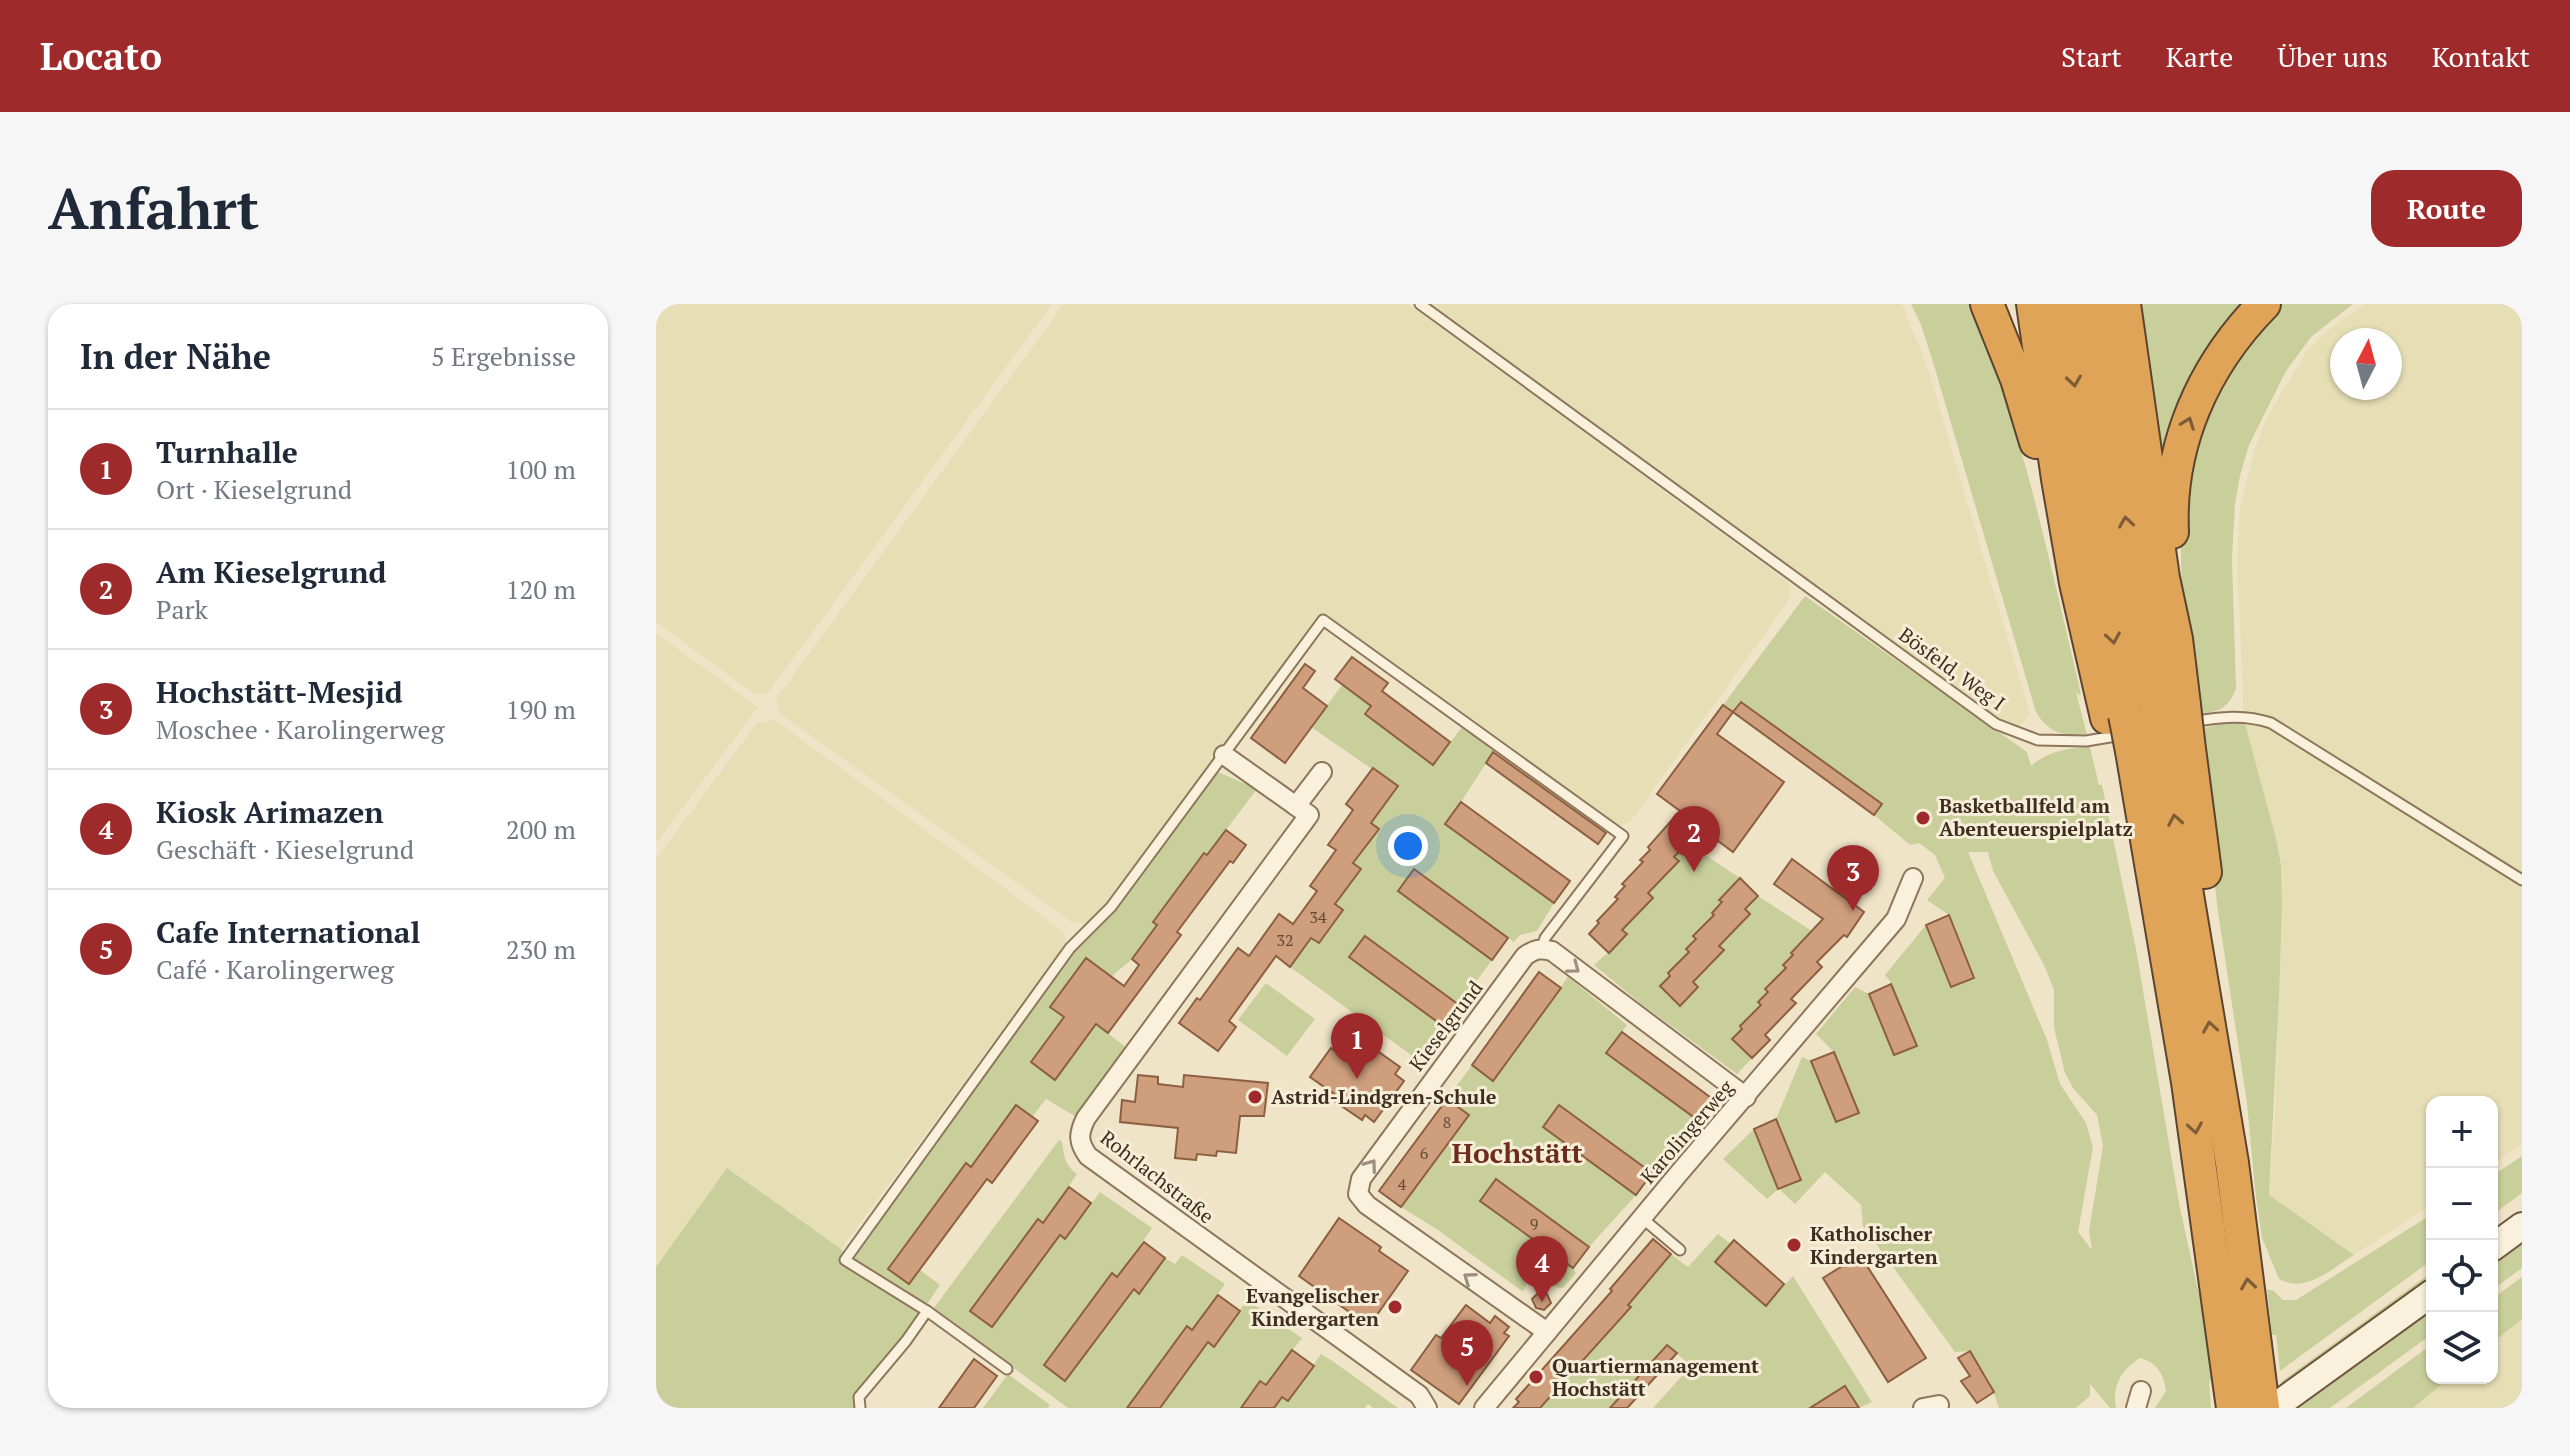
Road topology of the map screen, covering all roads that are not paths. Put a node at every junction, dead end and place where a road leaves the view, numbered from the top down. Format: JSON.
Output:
{"nodes":[{"id":1,"x":1420,"y":304,"type":"edge"},
{"id":2,"x":1987,"y":304,"type":"edge"},
{"id":3,"x":2033,"y":304,"type":"edge"},
{"id":4,"x":2064,"y":304,"type":"edge"},
{"id":5,"x":2094,"y":304,"type":"edge"},
{"id":6,"x":2124,"y":304,"type":"edge"},
{"id":7,"x":2264,"y":304,"type":"edge"},
{"id":8,"x":2076,"y":583,"type":"junction"},
{"id":9,"x":2176,"y":639,"type":"junction"},
{"id":10,"x":2143,"y":712,"type":"junction"},
{"id":11,"x":2149,"y":748,"type":"junction"},
{"id":12,"x":1224,"y":755,"type":"junction"},
{"id":13,"x":1322,"y":772,"type":"dead end"},
{"id":14,"x":1296,"y":806,"type":"junction"},
{"id":15,"x":1913,"y":878,"type":"dead end"},
{"id":16,"x":2522,"y":880,"type":"edge"},
{"id":17,"x":1542,"y":948,"type":"junction"},
{"id":18,"x":1746,"y":1097,"type":"junction"},
{"id":19,"x":1642,"y":1218,"type":"junction"},
{"id":20,"x":2522,"y":1226,"type":"edge"},
{"id":21,"x":2498,"y":1244,"type":"edge"},
{"id":22,"x":1680,"y":1250,"type":"dead end"},
{"id":23,"x":2426,"y":1297,"type":"edge"},
{"id":24,"x":927,"y":1311,"type":"junction"},
{"id":25,"x":1547,"y":1332,"type":"junction"},
{"id":26,"x":1007,"y":1369,"type":"dead end"},
{"id":27,"x":2232,"y":1395,"type":"edge"},
{"id":28,"x":2274,"y":1404,"type":"edge"},
{"id":29,"x":860,"y":1408,"type":"edge"},
{"id":30,"x":1427,"y":1408,"type":"edge"},
{"id":31,"x":1484,"y":1408,"type":"edge"}],
"edges":[{"from":1,"to":16,"type":"lane","name":"Bösfeld, Weg I"},
{"from":2,"to":8,"type":"highway"},
{"from":3,"to":8,"type":"highway"},
{"from":4,"to":10,"type":"highway","one_way":true},
{"from":10,"to":5,"type":"highway","one_way":true},
{"from":6,"to":9,"type":"highway"},
{"from":9,"to":7,"type":"highway","one_way":true},
{"from":8,"to":10,"type":"highway"},
{"from":9,"to":10,"type":"highway"},
{"from":10,"to":11,"type":"highway","bridge":true},
{"from":10,"to":11,"type":"highway","bridge":true},
{"from":11,"to":27,"type":"highway","one_way":true},
{"from":28,"to":11,"type":"highway","one_way":true},
{"from":12,"to":14,"type":"street"},
{"from":12,"to":17,"type":"lane"},
{"from":12,"to":24,"type":"lane"},
{"from":13,"to":14,"type":"street"},
{"from":14,"to":30,"type":"street","name":"Rohrlachstraße"},
{"from":15,"to":18,"type":"street","name":"Karolingerweg"},
{"from":17,"to":18,"type":"street","one_way":true},
{"from":25,"to":17,"type":"street","name":"Kieselgrund","one_way":true},
{"from":18,"to":19,"type":"street","name":"Karolingerweg"},
{"from":19,"to":22,"type":"lane"},
{"from":19,"to":25,"type":"street","name":"Karolingerweg"},
{"from":20,"to":21,"type":"main road"},
{"from":23,"to":28,"type":"main road"},
{"from":24,"to":26,"type":"lane"},
{"from":24,"to":29,"type":"lane"},
{"from":25,"to":31,"type":"street","name":"Karolingerweg"}]}
